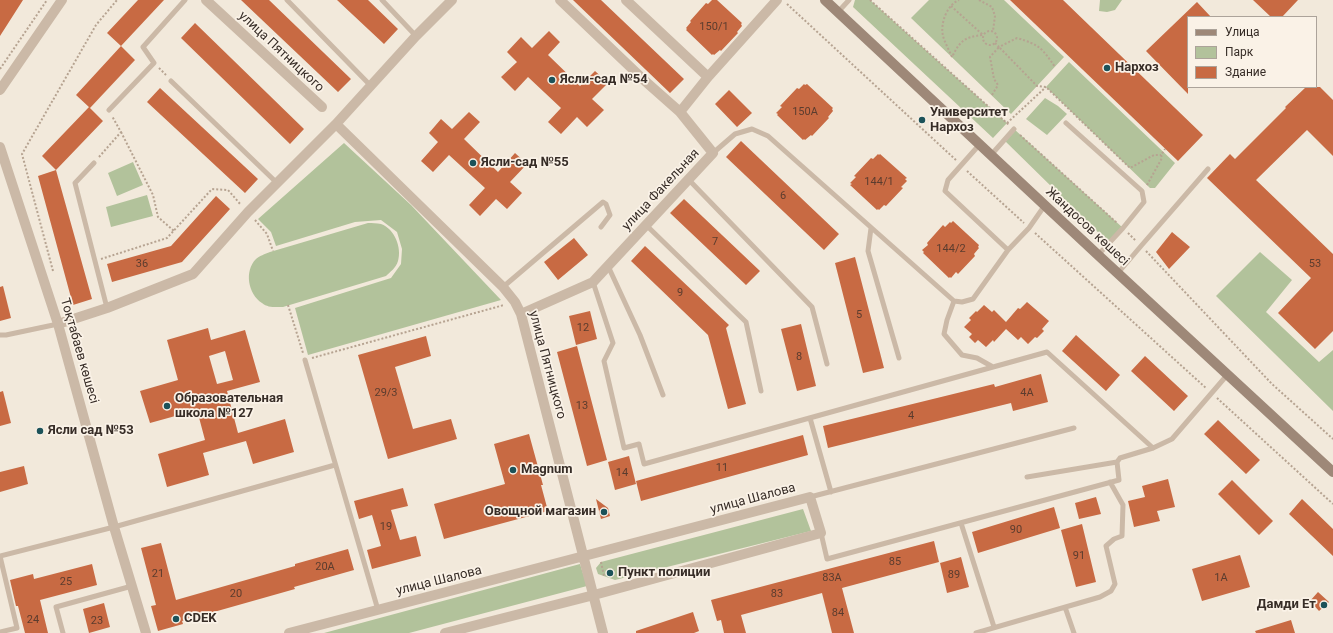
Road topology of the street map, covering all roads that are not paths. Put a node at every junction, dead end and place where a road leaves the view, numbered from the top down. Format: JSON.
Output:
{"nodes":[{"id":1,"x":62,"y":0,"type":"edge"},
{"id":2,"x":185,"y":0,"type":"edge"},
{"id":3,"x":206,"y":0,"type":"edge"},
{"id":4,"x":286,"y":0,"type":"edge"},
{"id":5,"x":382,"y":0,"type":"edge"},
{"id":6,"x":452,"y":0,"type":"edge"},
{"id":7,"x":560,"y":0,"type":"edge"},
{"id":8,"x":626,"y":0,"type":"edge"},
{"id":9,"x":777,"y":0,"type":"edge"},
{"id":10,"x":825,"y":0,"type":"edge"},
{"id":11,"x":848,"y":0,"type":"edge"},
{"id":12,"x":838,"y":12,"type":"junction"},
{"id":13,"x":416,"y":36,"type":"junction"},
{"id":14,"x":708,"y":77,"type":"junction"},
{"id":15,"x":171,"y":81,"type":"road end"},
{"id":16,"x":371,"y":86,"type":"junction"},
{"id":17,"x":0,"y":90,"type":"edge"},
{"id":18,"x":322,"y":107,"type":"dead end"},
{"id":19,"x":109,"y":110,"type":"road end"},
{"id":20,"x":680,"y":112,"type":"junction"},
{"id":21,"x":1066,"y":123,"type":"dead end"},
{"id":22,"x":336,"y":124,"type":"junction"},
{"id":23,"x":1014,"y":129,"type":"road end"},
{"id":24,"x":980,"y":144,"type":"junction"},
{"id":25,"x":0,"y":148,"type":"edge"},
{"id":26,"x":713,"y":153,"type":"junction"},
{"id":27,"x":991,"y":155,"type":"junction"},
{"id":28,"x":94,"y":163,"type":"road end"},
{"id":29,"x":1208,"y":169,"type":"dead end"},
{"id":30,"x":689,"y":180,"type":"junction"},
{"id":31,"x":277,"y":183,"type":"junction"},
{"id":32,"x":1045,"y":205,"type":"junction"},
{"id":33,"x":646,"y":225,"type":"junction"},
{"id":34,"x":601,"y":227,"type":"dead end"},
{"id":35,"x":871,"y":228,"type":"junction"},
{"id":36,"x":1008,"y":250,"type":"junction"},
{"id":37,"x":1098,"y":255,"type":"junction"},
{"id":38,"x":608,"y":266,"type":"junction"},
{"id":39,"x":1118,"y":273,"type":"junction"},
{"id":40,"x":593,"y":282,"type":"junction"},
{"id":41,"x":503,"y":287,"type":"junction"},
{"id":42,"x":954,"y":301,"type":"junction"},
{"id":43,"x":107,"y":308,"type":"junction"},
{"id":44,"x":521,"y":314,"type":"junction"},
{"id":45,"x":58,"y":324,"type":"junction"},
{"id":46,"x":0,"y":336,"type":"edge"},
{"id":47,"x":900,"y":358,"type":"dead end"},
{"id":48,"x":305,"y":360,"type":"road end"},
{"id":49,"x":827,"y":364,"type":"dead end"},
{"id":50,"x":993,"y":367,"type":"junction"},
{"id":51,"x":1228,"y":374,"type":"junction"},
{"id":52,"x":761,"y":391,"type":"dead end"},
{"id":53,"x":663,"y":395,"type":"dead end"},
{"id":54,"x":810,"y":418,"type":"junction"},
{"id":55,"x":1074,"y":428,"type":"dead end"},
{"id":56,"x":1153,"y":448,"type":"junction"},
{"id":57,"x":1117,"y":462,"type":"junction"},
{"id":58,"x":336,"y":464,"type":"junction"},
{"id":59,"x":1333,"y":472,"type":"edge"},
{"id":60,"x":1027,"y":477,"type":"dead end"},
{"id":61,"x":1110,"y":482,"type":"junction"},
{"id":62,"x":830,"y":492,"type":"junction"},
{"id":63,"x":810,"y":497,"type":"junction"},
{"id":64,"x":961,"y":523,"type":"junction"},
{"id":65,"x":114,"y":527,"type":"junction"},
{"id":66,"x":821,"y":533,"type":"junction"},
{"id":67,"x":0,"y":556,"type":"edge"},
{"id":68,"x":584,"y":557,"type":"junction"},
{"id":69,"x":132,"y":586,"type":"junction"},
{"id":70,"x":594,"y":595,"type":"junction"},
{"id":71,"x":1065,"y":607,"type":"junction"},
{"id":72,"x":378,"y":610,"type":"junction"},
{"id":73,"x":994,"y":627,"type":"junction"},
{"id":74,"x":18,"y":630,"type":"edge"},
{"id":75,"x":0,"y":632,"type":"edge"},
{"id":76,"x":63,"y":633,"type":"edge"},
{"id":77,"x":146,"y":633,"type":"edge"},
{"id":78,"x":289,"y":633,"type":"edge"},
{"id":79,"x":445,"y":633,"type":"edge"},
{"id":80,"x":603,"y":633,"type":"edge"},
{"id":81,"x":976,"y":633,"type":"edge"},
{"id":82,"x":1074,"y":633,"type":"edge"}],
"edges":[{"from":1,"to":17,"type":"street"},
{"from":2,"to":19,"type":"lane"},
{"from":3,"to":18,"type":"street","name":"улица Пятницкого"},
{"from":4,"to":16,"type":"lane"},
{"from":5,"to":13,"type":"lane"},
{"from":6,"to":13,"type":"street"},
{"from":7,"to":20,"type":"street","name":"улица Факельная"},
{"from":8,"to":14,"type":"street"},
{"from":9,"to":14,"type":"street"},
{"from":10,"to":12,"type":"main road","name":"Жандосов көшесі"},
{"from":11,"to":12,"type":"lane"},
{"from":12,"to":24,"type":"main road","name":"Жандосов көшесі"},
{"from":13,"to":16,"type":"street"},
{"from":14,"to":20,"type":"street"},
{"from":15,"to":31,"type":"lane"},
{"from":16,"to":22,"type":"street"},
{"from":20,"to":26,"type":"street","name":"улица Факельная"},
{"from":21,"to":37,"type":"lane"},
{"from":22,"to":31,"type":"street"},
{"from":22,"to":41,"type":"street","name":"улица Пятницкого"},
{"from":23,"to":27,"type":"lane"},
{"from":24,"to":27,"type":"main road","name":"Жандосов көшесі"},
{"from":24,"to":36,"type":"lane"},
{"from":25,"to":45,"type":"street","name":"Тоқтабаев көшесі"},
{"from":26,"to":30,"type":"street","name":"улица Факельная"},
{"from":26,"to":35,"type":"lane"},
{"from":27,"to":32,"type":"main road","name":"Жандосов көшесі"},
{"from":28,"to":43,"type":"lane"},
{"from":29,"to":39,"type":"lane"},
{"from":30,"to":33,"type":"street","name":"улица Факельная"},
{"from":30,"to":49,"type":"lane"},
{"from":31,"to":43,"type":"street"},
{"from":32,"to":36,"type":"lane"},
{"from":32,"to":37,"type":"main road","name":"Жандосов көшесі"},
{"from":33,"to":38,"type":"street","name":"улица Факельная"},
{"from":33,"to":52,"type":"lane"},
{"from":34,"to":41,"type":"lane"},
{"from":35,"to":42,"type":"lane"},
{"from":35,"to":47,"type":"lane"},
{"from":36,"to":42,"type":"lane"},
{"from":37,"to":39,"type":"main road","name":"Жандосов көшесі"},
{"from":38,"to":40,"type":"street","name":"улица Факельная"},
{"from":38,"to":53,"type":"lane"},
{"from":39,"to":51,"type":"main road","name":"Жандосов көшесі"},
{"from":40,"to":44,"type":"street","name":"улица Факельная"},
{"from":40,"to":54,"type":"lane"},
{"from":41,"to":44,"type":"street","name":"улица Пятницкого"},
{"from":42,"to":50,"type":"lane"},
{"from":43,"to":45,"type":"street"},
{"from":44,"to":68,"type":"street","name":"улица Пятницкого"},
{"from":45,"to":46,"type":"lane"},
{"from":45,"to":65,"type":"street","name":"Тоқтабаев көшесі"},
{"from":48,"to":58,"type":"lane"},
{"from":50,"to":54,"type":"lane"},
{"from":50,"to":56,"type":"lane"},
{"from":51,"to":56,"type":"lane"},
{"from":51,"to":59,"type":"main road","name":"Жандосов көшесі"},
{"from":54,"to":62,"type":"lane"},
{"from":55,"to":62,"type":"lane"},
{"from":56,"to":57,"type":"lane"},
{"from":57,"to":60,"type":"lane"},
{"from":57,"to":61,"type":"lane"},
{"from":58,"to":65,"type":"lane"},
{"from":58,"to":72,"type":"lane"},
{"from":61,"to":64,"type":"lane"},
{"from":61,"to":71,"type":"lane"},
{"from":62,"to":63,"type":"lane"},
{"from":63,"to":66,"type":"street","name":"улица Шалова"},
{"from":63,"to":68,"type":"street","name":"улица Шалова"},
{"from":64,"to":66,"type":"lane"},
{"from":64,"to":73,"type":"lane"},
{"from":65,"to":67,"type":"lane"},
{"from":65,"to":69,"type":"street","name":"Тоқтабаев көшесі"},
{"from":66,"to":70,"type":"street"},
{"from":67,"to":74,"type":"lane"},
{"from":68,"to":70,"type":"street","name":"улица Пятницкого"},
{"from":68,"to":72,"type":"street","name":"улица Шалова"},
{"from":69,"to":76,"type":"lane"},
{"from":69,"to":77,"type":"street","name":"Тоқтабаев көшесі"},
{"from":70,"to":79,"type":"street"},
{"from":70,"to":80,"type":"street","name":"улица Пятницкого"},
{"from":71,"to":73,"type":"lane"},
{"from":71,"to":82,"type":"lane"},
{"from":72,"to":78,"type":"street","name":"улица Шалова"},
{"from":73,"to":81,"type":"lane"},
{"from":74,"to":75,"type":"lane"}]}
